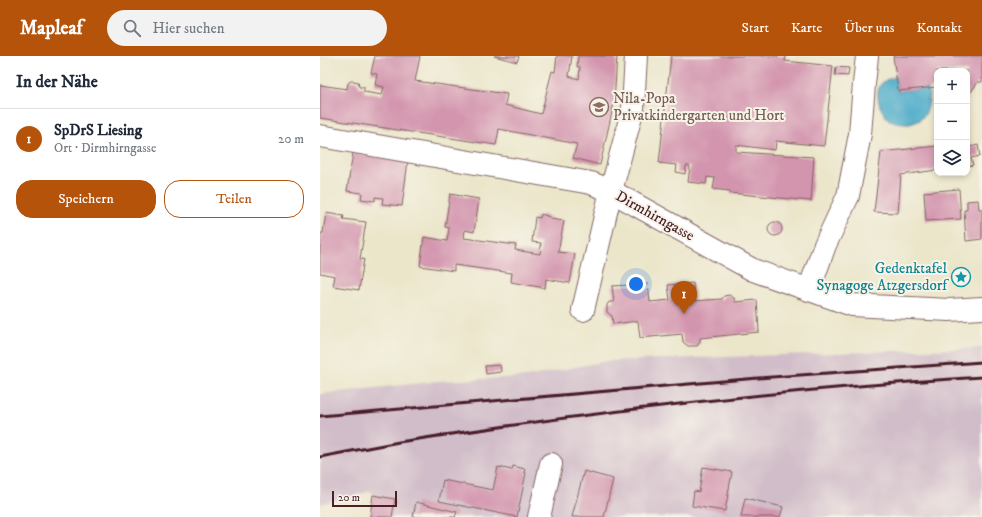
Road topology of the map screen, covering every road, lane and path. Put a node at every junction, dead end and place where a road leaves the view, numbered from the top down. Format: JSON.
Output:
{"nodes":[{"id":1,"x":636,"y":56,"type":"edge"},
{"id":2,"x":868,"y":56,"type":"edge"},
{"id":3,"x":320,"y":136,"type":"edge"},
{"id":4,"x":611,"y":191,"type":"junction"},
{"id":5,"x":808,"y":290,"type":"junction"},
{"id":6,"x":982,"y":308,"type":"edge"},
{"id":7,"x":583,"y":310,"type":"dead end"},
{"id":8,"x":551,"y":464,"type":"dead end"},
{"id":9,"x":539,"y":517,"type":"edge"}],
"edges":[{"from":1,"to":4,"type":"street"},
{"from":2,"to":5,"type":"street"},
{"from":3,"to":4,"type":"street","name":"Dirmhirngasse"},
{"from":4,"to":5,"type":"street","name":"Dirmhirngasse"},
{"from":4,"to":7,"type":"street"},
{"from":5,"to":6,"type":"street","name":"Dirmhirngasse"},
{"from":8,"to":9,"type":"street"}]}
